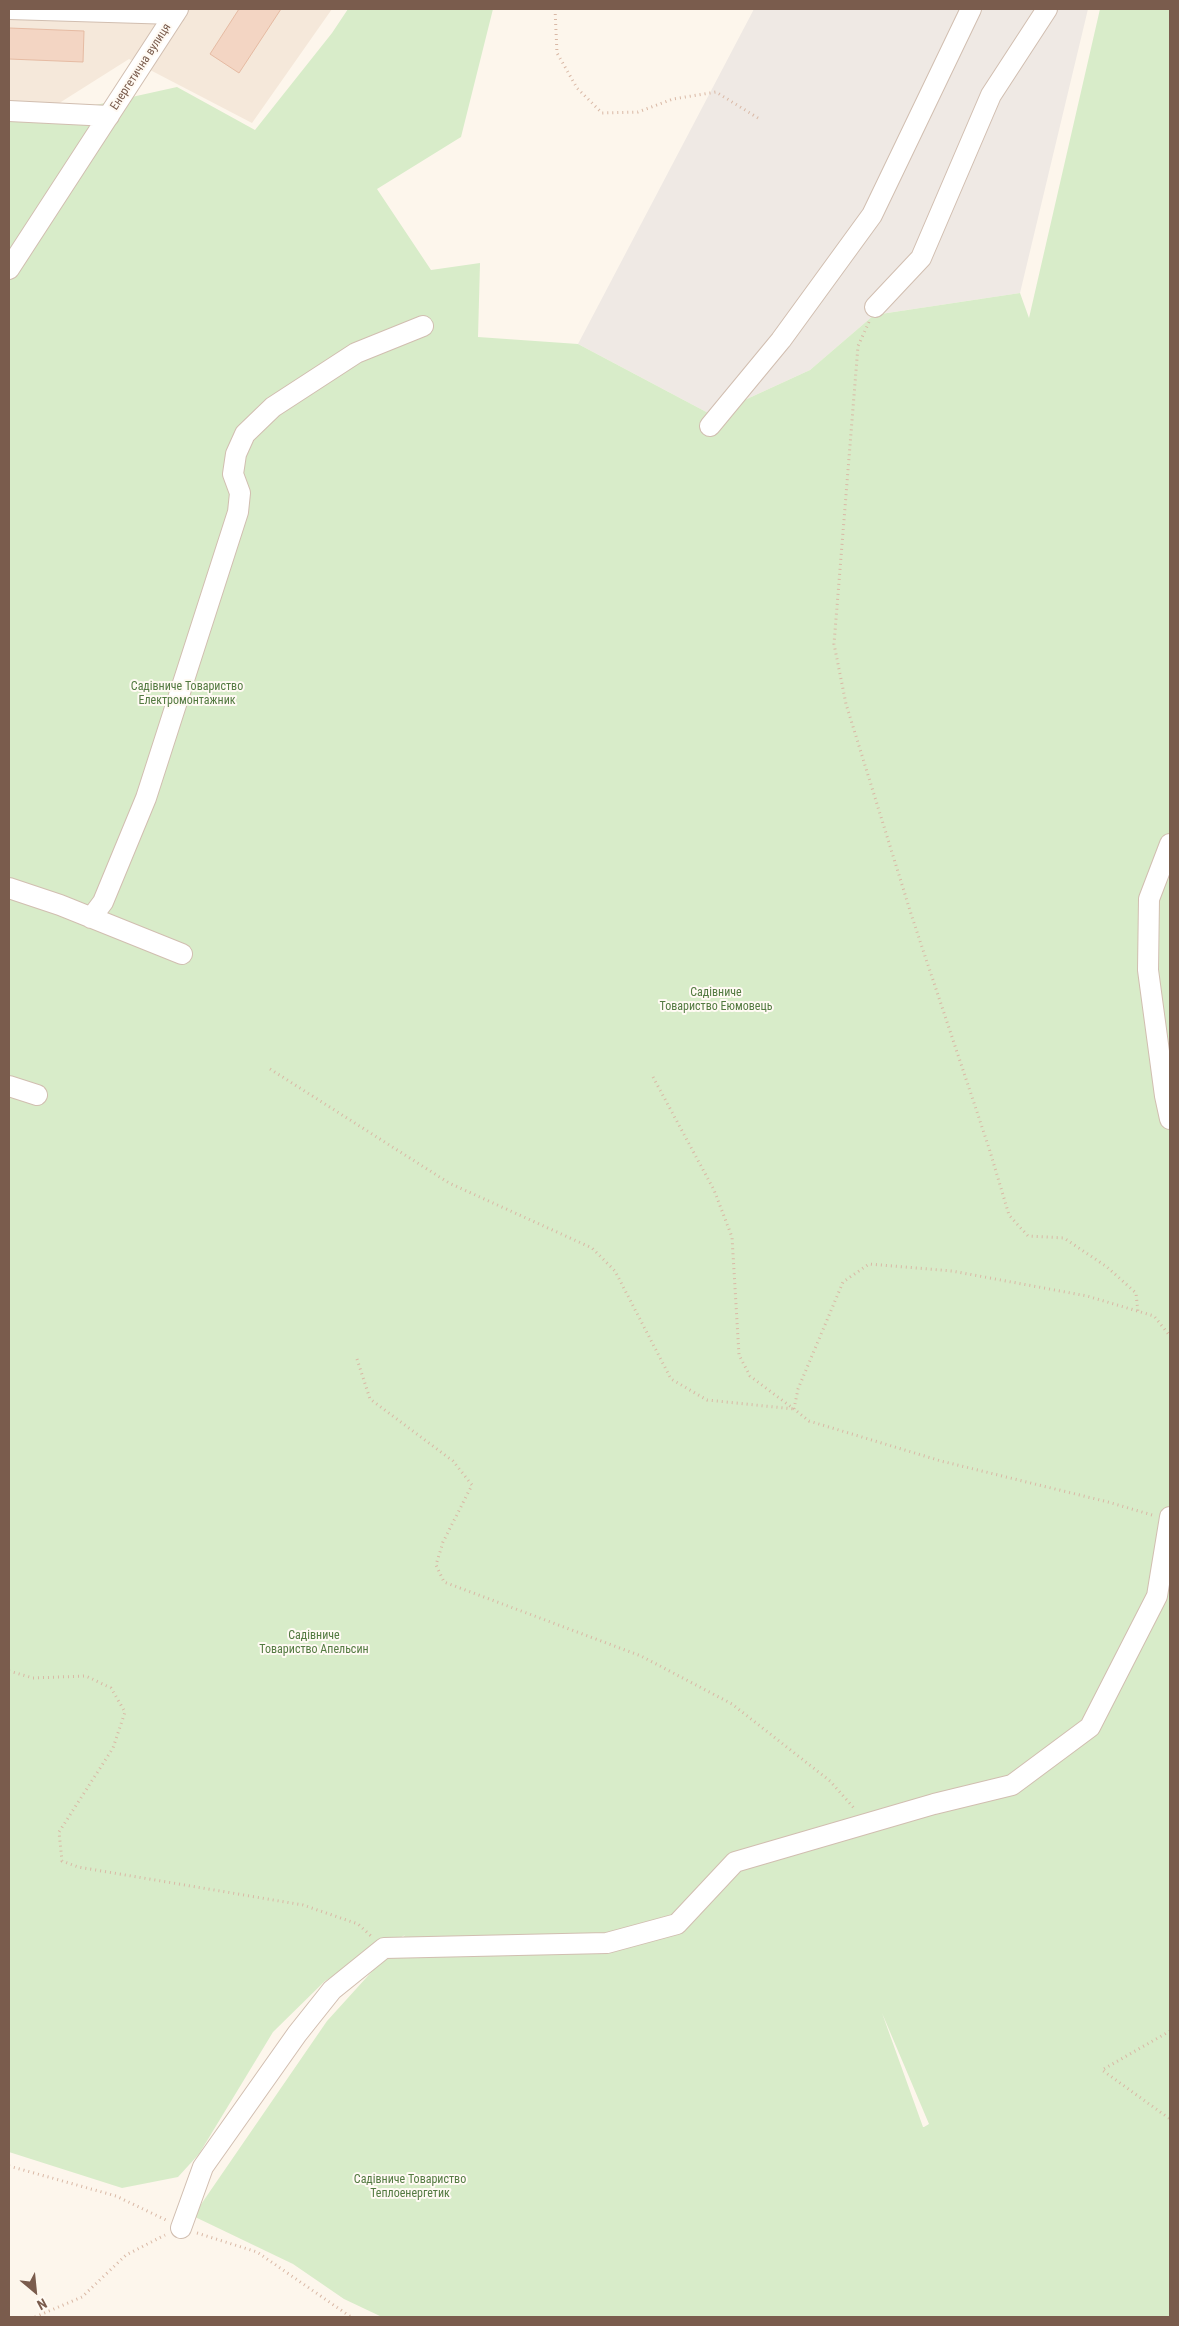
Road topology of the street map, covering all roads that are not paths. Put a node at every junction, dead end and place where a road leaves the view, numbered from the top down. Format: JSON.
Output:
{"nodes":[{"id":1,"x":9,"y":9,"type":"edge"},
{"id":2,"x":971,"y":9,"type":"edge"},
{"id":3,"x":1047,"y":9,"type":"edge"},
{"id":4,"x":176,"y":11,"type":"edge"},
{"id":5,"x":9,"y":110,"type":"edge"},
{"id":6,"x":109,"y":116,"type":"junction"},
{"id":7,"x":9,"y":269,"type":"edge"},
{"id":8,"x":875,"y":307,"type":"road end"},
{"id":9,"x":423,"y":326,"type":"dead end"},
{"id":10,"x":710,"y":426,"type":"dead end"},
{"id":11,"x":1170,"y":844,"type":"edge"},
{"id":12,"x":9,"y":888,"type":"edge"},
{"id":13,"x":91,"y":918,"type":"junction"},
{"id":14,"x":182,"y":954,"type":"dead end"},
{"id":15,"x":9,"y":1086,"type":"edge"},
{"id":16,"x":37,"y":1095,"type":"dead end"},
{"id":17,"x":1170,"y":1120,"type":"edge"},
{"id":18,"x":1170,"y":1519,"type":"edge"},
{"id":19,"x":182,"y":2228,"type":"road end"}],
"edges":[{"from":1,"to":4,"type":"street"},
{"from":2,"to":10,"type":"street"},
{"from":3,"to":8,"type":"street"},
{"from":4,"to":6,"type":"street","name":"Енергетична вулиця"},
{"from":5,"to":6,"type":"street","name":"Енергетична вулиця"},
{"from":6,"to":7,"type":"street"},
{"from":9,"to":13,"type":"street"},
{"from":11,"to":17,"type":"street"},
{"from":12,"to":13,"type":"street"},
{"from":13,"to":14,"type":"street"},
{"from":15,"to":16,"type":"street"},
{"from":18,"to":19,"type":"street"}]}
